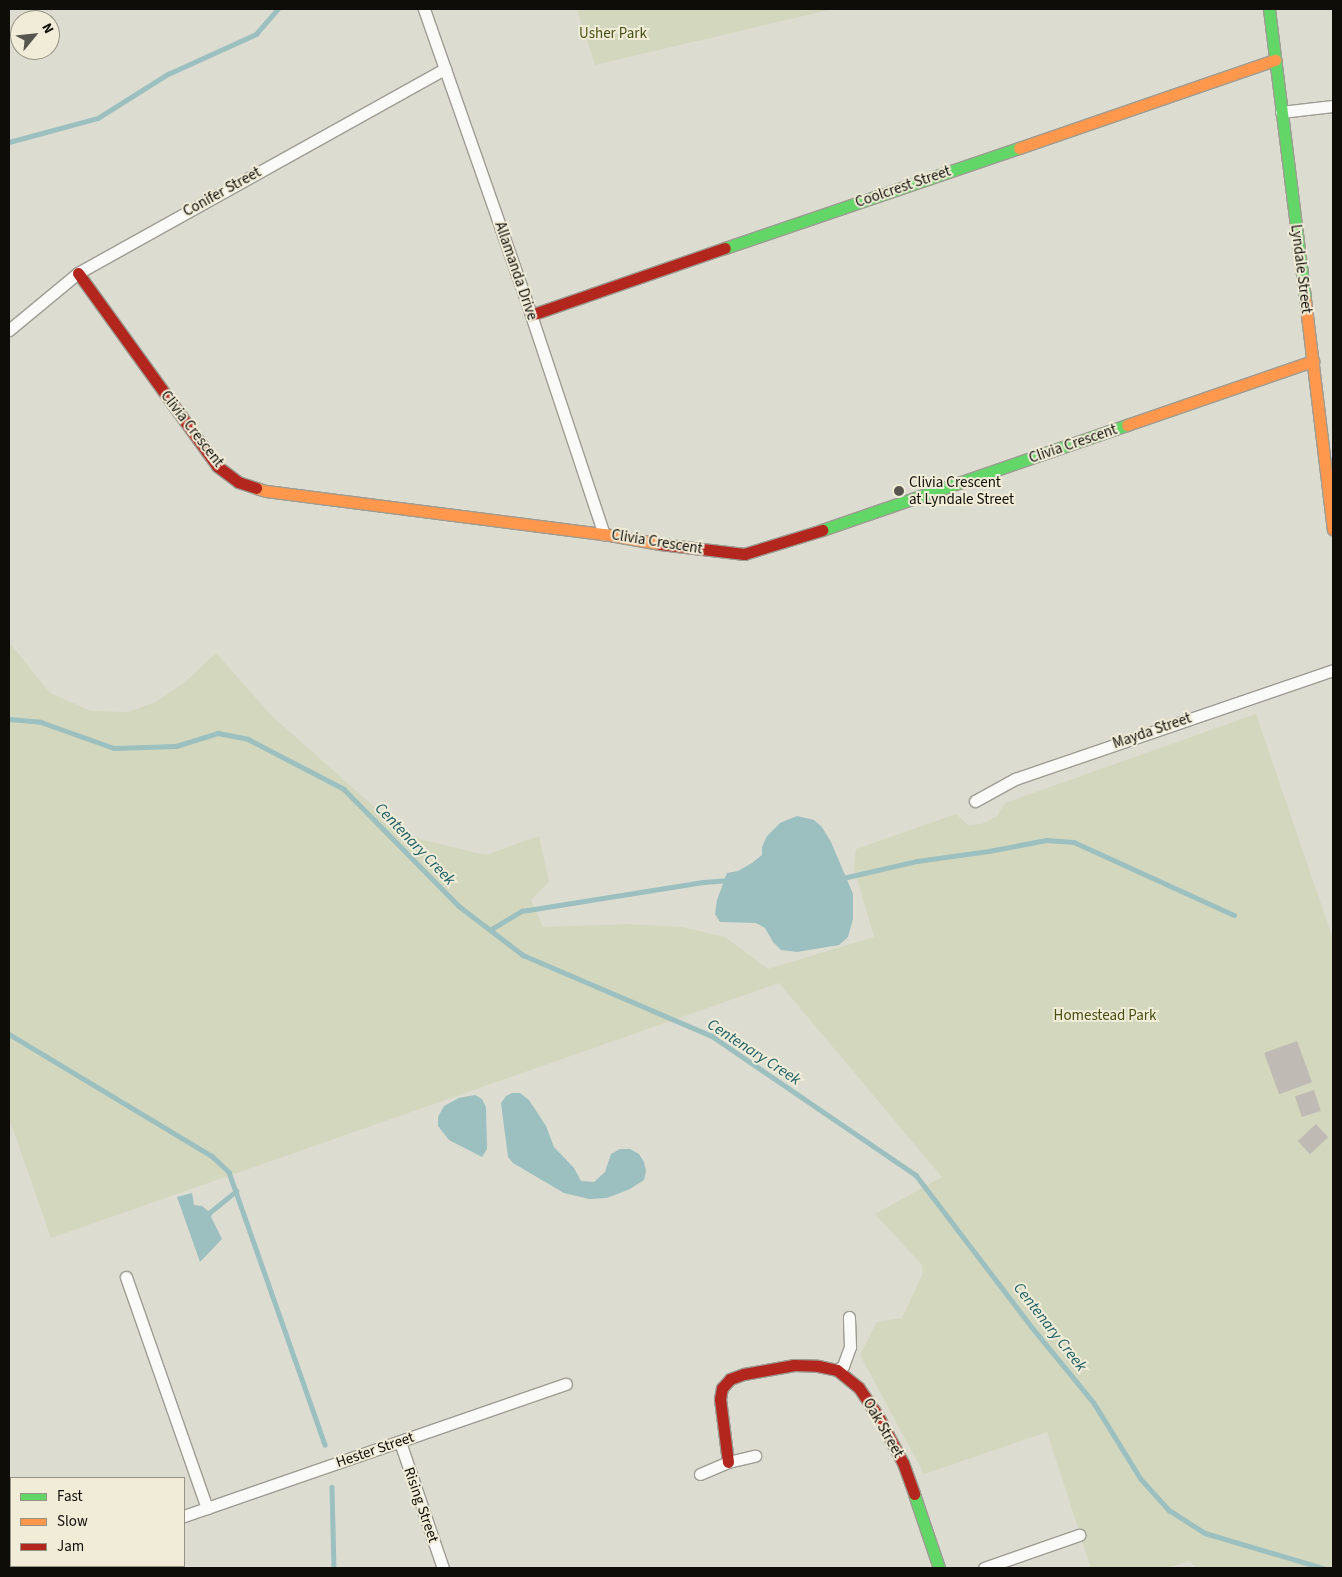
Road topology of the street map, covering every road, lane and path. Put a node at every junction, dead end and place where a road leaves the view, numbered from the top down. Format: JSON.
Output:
{"nodes":[{"id":1,"x":424,"y":9,"type":"edge"},
{"id":2,"x":1269,"y":9,"type":"edge"},
{"id":3,"x":1275,"y":60,"type":"junction"},
{"id":4,"x":445,"y":69,"type":"junction"},
{"id":5,"x":1333,"y":106,"type":"edge"},
{"id":6,"x":1281,"y":112,"type":"junction"},
{"id":7,"x":78,"y":273,"type":"junction"},
{"id":8,"x":531,"y":315,"type":"junction"},
{"id":9,"x":9,"y":330,"type":"edge"},
{"id":10,"x":1313,"y":361,"type":"junction"},
{"id":11,"x":1333,"y":529,"type":"edge"},
{"id":12,"x":604,"y":534,"type":"junction"},
{"id":13,"x":1333,"y":670,"type":"edge"},
{"id":14,"x":976,"y":801,"type":"dead end"},
{"id":15,"x":126,"y":1277,"type":"dead end"},
{"id":16,"x":849,"y":1317,"type":"dead end"},
{"id":17,"x":837,"y":1370,"type":"junction"},
{"id":18,"x":566,"y":1384,"type":"dead end"},
{"id":19,"x":400,"y":1442,"type":"junction"},
{"id":20,"x":755,"y":1456,"type":"dead end"},
{"id":21,"x":728,"y":1462,"type":"junction"},
{"id":22,"x":700,"y":1474,"type":"dead end"},
{"id":23,"x":207,"y":1508,"type":"junction"},
{"id":24,"x":185,"y":1516,"type":"edge"},
{"id":25,"x":1079,"y":1535,"type":"dead end"},
{"id":26,"x":443,"y":1568,"type":"edge"},
{"id":27,"x":939,"y":1568,"type":"edge"},
{"id":28,"x":984,"y":1568,"type":"edge"}],
"edges":[{"from":1,"to":4,"type":"street","name":"Allamanda Drive"},
{"from":2,"to":3,"type":"street","name":"Lyndale Street"},
{"from":3,"to":6,"type":"street","name":"Lyndale Street"},
{"from":3,"to":8,"type":"street","name":"Coolcrest Street"},
{"from":4,"to":7,"type":"street","name":"Conifer Street"},
{"from":4,"to":8,"type":"street","name":"Allamanda Drive"},
{"from":5,"to":6,"type":"street"},
{"from":6,"to":10,"type":"street","name":"Lyndale Street"},
{"from":7,"to":9,"type":"street","name":"Conifer Street"},
{"from":7,"to":12,"type":"street","name":"Clivia Crescent"},
{"from":8,"to":12,"type":"street","name":"Allamanda Drive"},
{"from":10,"to":11,"type":"street","name":"Lyndale Street"},
{"from":10,"to":12,"type":"street","name":"Clivia Crescent"},
{"from":13,"to":14,"type":"street","name":"Mayda Street"},
{"from":15,"to":23,"type":"street"},
{"from":16,"to":17,"type":"street"},
{"from":17,"to":21,"type":"street","name":"Oak Street"},
{"from":17,"to":27,"type":"street","name":"Oak Street"},
{"from":18,"to":19,"type":"street","name":"Hester Street"},
{"from":19,"to":23,"type":"street","name":"Hester Street"},
{"from":19,"to":26,"type":"street","name":"Rising Street"},
{"from":20,"to":21,"type":"street"},
{"from":21,"to":22,"type":"street"},
{"from":23,"to":24,"type":"street","name":"Hester Street"},
{"from":25,"to":28,"type":"street"}]}
